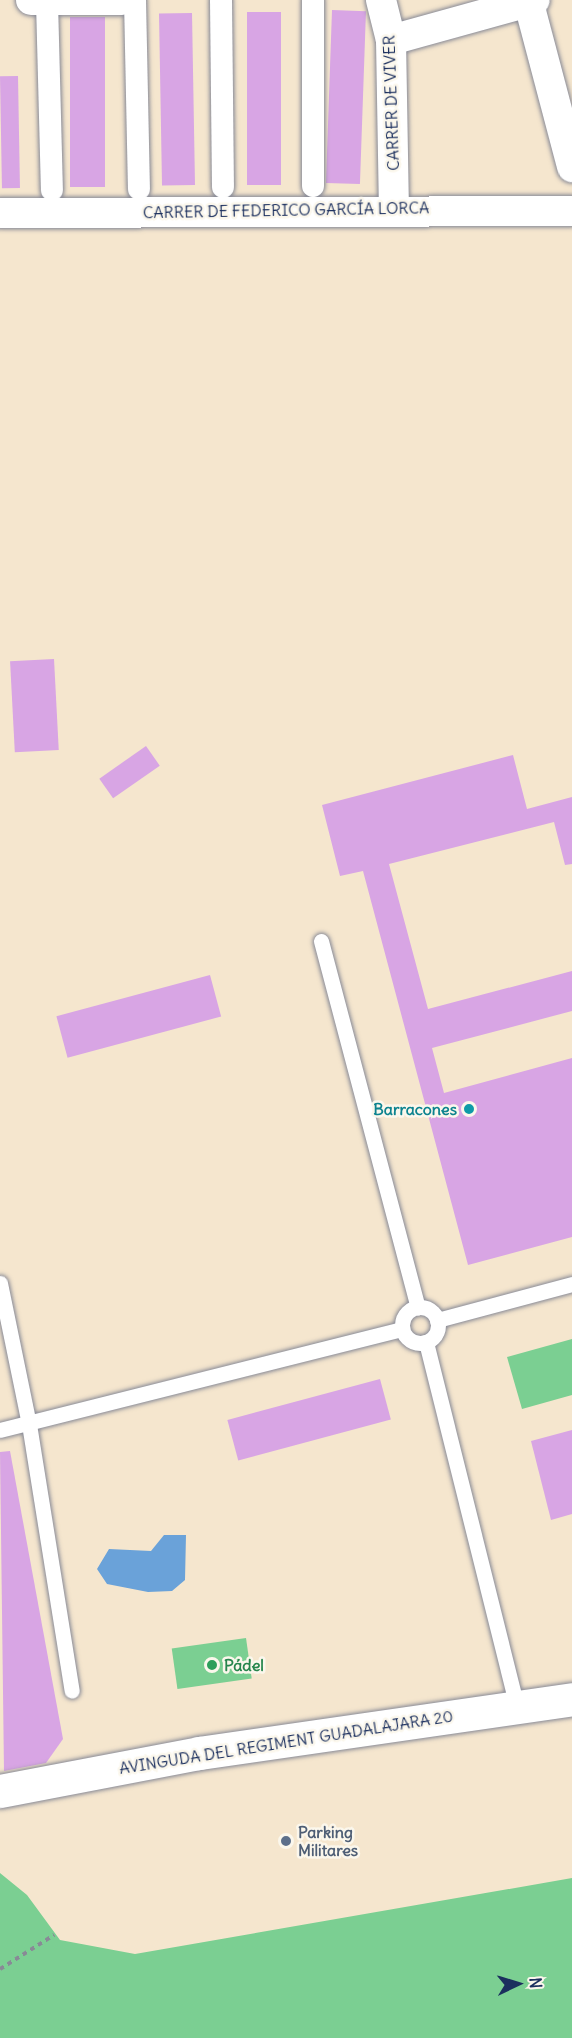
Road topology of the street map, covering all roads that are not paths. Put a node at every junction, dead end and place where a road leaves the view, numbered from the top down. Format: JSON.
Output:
{"nodes":[{"id":1,"x":122,"y":0,"type":"edge"},
{"id":2,"x":135,"y":0,"type":"edge"},
{"id":3,"x":221,"y":0,"type":"edge"},
{"id":4,"x":313,"y":0,"type":"edge"},
{"id":5,"x":381,"y":0,"type":"edge"},
{"id":6,"x":39,"y":1,"type":"edge"},
{"id":7,"x":530,"y":1,"type":"edge"},
{"id":8,"x":391,"y":40,"type":"junction"},
{"id":9,"x":572,"y":167,"type":"edge"},
{"id":10,"x":313,"y":186,"type":"dead end"},
{"id":11,"x":224,"y":188,"type":"dead end"},
{"id":12,"x":139,"y":189,"type":"dead end"},
{"id":13,"x":52,"y":190,"type":"dead end"},
{"id":14,"x":394,"y":208,"type":"junction"},
{"id":15,"x":572,"y":211,"type":"edge"},
{"id":16,"x":0,"y":213,"type":"edge"},
{"id":17,"x":321,"y":940,"type":"dead end"},
{"id":18,"x":0,"y":1282,"type":"edge"},
{"id":19,"x":572,"y":1284,"type":"edge"},
{"id":20,"x":418,"y":1307,"type":"junction"},
{"id":21,"x":437,"y":1320,"type":"junction"},
{"id":22,"x":402,"y":1329,"type":"junction"},
{"id":23,"x":426,"y":1342,"type":"junction"},
{"id":24,"x":29,"y":1424,"type":"junction"},
{"id":25,"x":0,"y":1430,"type":"edge"},
{"id":26,"x":72,"y":1691,"type":"dead end"},
{"id":27,"x":572,"y":1699,"type":"edge"},
{"id":28,"x":517,"y":1706,"type":"junction"},
{"id":29,"x":0,"y":1791,"type":"edge"}],
"edges":[{"from":1,"to":6,"type":"street"},
{"from":2,"to":12,"type":"street"},
{"from":3,"to":11,"type":"street"},
{"from":4,"to":10,"type":"street"},
{"from":5,"to":8,"type":"street","name":"CARRER DE VIVER"},
{"from":6,"to":13,"type":"street"},
{"from":7,"to":8,"type":"street"},
{"from":7,"to":9,"type":"street"},
{"from":8,"to":14,"type":"street","name":"CARRER DE VIVER"},
{"from":14,"to":15,"type":"street","name":"CARRER DE FEDERICO GARCÍA LORCA"},
{"from":14,"to":16,"type":"street","name":"CARRER DE FEDERICO GARCÍA LORCA"},
{"from":17,"to":20,"type":"lane"},
{"from":18,"to":24,"type":"lane"},
{"from":19,"to":21,"type":"lane"},
{"from":20,"to":21,"type":"lane"},
{"from":20,"to":22,"type":"lane"},
{"from":21,"to":23,"type":"lane"},
{"from":22,"to":23,"type":"lane"},
{"from":22,"to":24,"type":"lane"},
{"from":23,"to":28,"type":"lane"},
{"from":24,"to":25,"type":"lane"},
{"from":24,"to":26,"type":"lane"},
{"from":27,"to":28,"type":"street","name":"AVINGUDA DEL REGIMENT GUADALAJARA 20"},
{"from":28,"to":29,"type":"street","name":"AVINGUDA DEL REGIMENT GUADALAJARA 20"}]}
